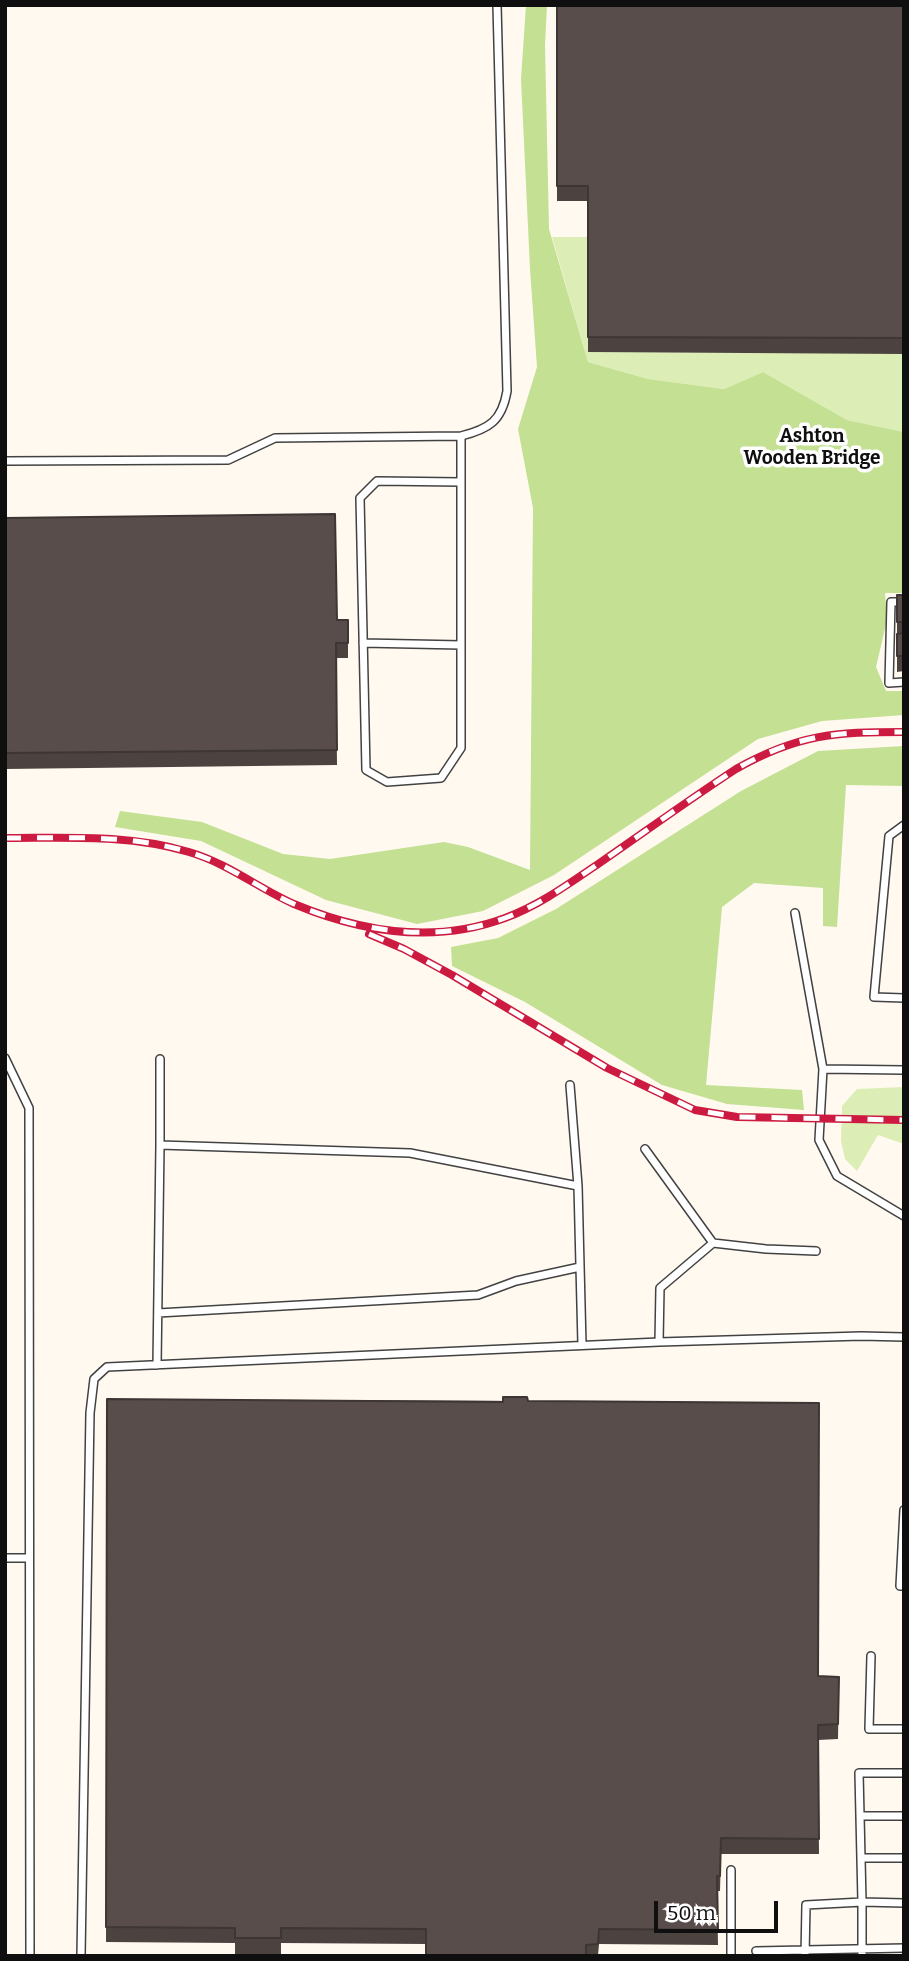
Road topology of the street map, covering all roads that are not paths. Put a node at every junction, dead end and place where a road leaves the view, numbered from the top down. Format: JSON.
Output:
{"nodes":[{"id":1,"x":497,"y":5,"type":"edge"},
{"id":2,"x":461,"y":436,"type":"junction"},
{"id":3,"x":5,"y":460,"type":"edge"},
{"id":4,"x":461,"y":482,"type":"junction"},
{"id":5,"x":904,"y":602,"type":"edge"},
{"id":6,"x":363,"y":643,"type":"junction"},
{"id":7,"x":890,"y":643,"type":"junction"},
{"id":8,"x":904,"y":643,"type":"edge"},
{"id":9,"x":461,"y":645,"type":"junction"},
{"id":10,"x":904,"y":682,"type":"edge"},
{"id":11,"x":904,"y":825,"type":"edge"},
{"id":12,"x":795,"y":913,"type":"dead end"},
{"id":13,"x":904,"y":998,"type":"edge"},
{"id":14,"x":5,"y":1058,"type":"edge"},
{"id":15,"x":160,"y":1059,"type":"dead end"},
{"id":16,"x":823,"y":1069,"type":"junction"},
{"id":17,"x":904,"y":1070,"type":"edge"},
{"id":18,"x":570,"y":1085,"type":"dead end"},
{"id":19,"x":160,"y":1145,"type":"junction"},
{"id":20,"x":645,"y":1149,"type":"dead end"},
{"id":21,"x":578,"y":1186,"type":"junction"},
{"id":22,"x":904,"y":1216,"type":"edge"},
{"id":23,"x":713,"y":1243,"type":"junction"},
{"id":24,"x":816,"y":1251,"type":"dead end"},
{"id":25,"x":580,"y":1267,"type":"junction"},
{"id":26,"x":158,"y":1313,"type":"junction"},
{"id":27,"x":904,"y":1337,"type":"edge"},
{"id":28,"x":659,"y":1342,"type":"junction"},
{"id":29,"x":582,"y":1345,"type":"junction"},
{"id":30,"x":158,"y":1365,"type":"junction"},
{"id":31,"x":904,"y":1510,"type":"edge"},
{"id":32,"x":5,"y":1558,"type":"edge"},
{"id":33,"x":29,"y":1558,"type":"junction"},
{"id":34,"x":904,"y":1586,"type":"edge"},
{"id":35,"x":871,"y":1656,"type":"dead end"},
{"id":36,"x":904,"y":1729,"type":"edge"},
{"id":37,"x":904,"y":1773,"type":"edge"},
{"id":38,"x":860,"y":1816,"type":"junction"},
{"id":39,"x":904,"y":1816,"type":"edge"},
{"id":40,"x":861,"y":1858,"type":"junction"},
{"id":41,"x":904,"y":1858,"type":"edge"},
{"id":42,"x":731,"y":1870,"type":"dead end"},
{"id":43,"x":862,"y":1902,"type":"junction"},
{"id":44,"x":904,"y":1903,"type":"edge"},
{"id":45,"x":904,"y":1948,"type":"edge"},
{"id":46,"x":755,"y":1951,"type":"dead end"},
{"id":47,"x":862,"y":1952,"type":"edge"},
{"id":48,"x":805,"y":1953,"type":"edge"},
{"id":49,"x":30,"y":1956,"type":"edge"},
{"id":50,"x":81,"y":1956,"type":"edge"},
{"id":51,"x":731,"y":1956,"type":"edge"}],
"edges":[{"from":1,"to":2,"type":"lane"},
{"from":2,"to":3,"type":"lane"},
{"from":2,"to":4,"type":"lane"},
{"from":4,"to":6,"type":"lane"},
{"from":4,"to":9,"type":"lane"},
{"from":5,"to":7,"type":"lane"},
{"from":6,"to":9,"type":"lane"},
{"from":6,"to":9,"type":"lane"},
{"from":7,"to":8,"type":"lane"},
{"from":7,"to":10,"type":"lane"},
{"from":11,"to":13,"type":"lane"},
{"from":12,"to":16,"type":"lane"},
{"from":14,"to":33,"type":"lane"},
{"from":15,"to":19,"type":"lane"},
{"from":16,"to":17,"type":"lane"},
{"from":16,"to":22,"type":"lane"},
{"from":18,"to":21,"type":"lane"},
{"from":19,"to":21,"type":"lane"},
{"from":19,"to":26,"type":"lane"},
{"from":20,"to":23,"type":"lane"},
{"from":21,"to":25,"type":"lane"},
{"from":23,"to":24,"type":"lane"},
{"from":23,"to":28,"type":"lane"},
{"from":25,"to":26,"type":"lane"},
{"from":25,"to":29,"type":"lane"},
{"from":26,"to":30,"type":"lane"},
{"from":27,"to":28,"type":"lane"},
{"from":28,"to":29,"type":"lane"},
{"from":29,"to":30,"type":"lane"},
{"from":30,"to":50,"type":"lane"},
{"from":31,"to":34,"type":"lane"},
{"from":32,"to":33,"type":"lane"},
{"from":33,"to":49,"type":"lane"},
{"from":35,"to":36,"type":"lane"},
{"from":37,"to":38,"type":"lane"},
{"from":38,"to":39,"type":"lane"},
{"from":38,"to":40,"type":"lane"},
{"from":40,"to":41,"type":"lane"},
{"from":40,"to":43,"type":"lane"},
{"from":42,"to":51,"type":"lane"},
{"from":43,"to":44,"type":"lane"},
{"from":43,"to":47,"type":"lane"},
{"from":43,"to":48,"type":"lane"},
{"from":45,"to":47,"type":"lane"},
{"from":46,"to":48,"type":"lane"},
{"from":47,"to":48,"type":"lane"}]}
